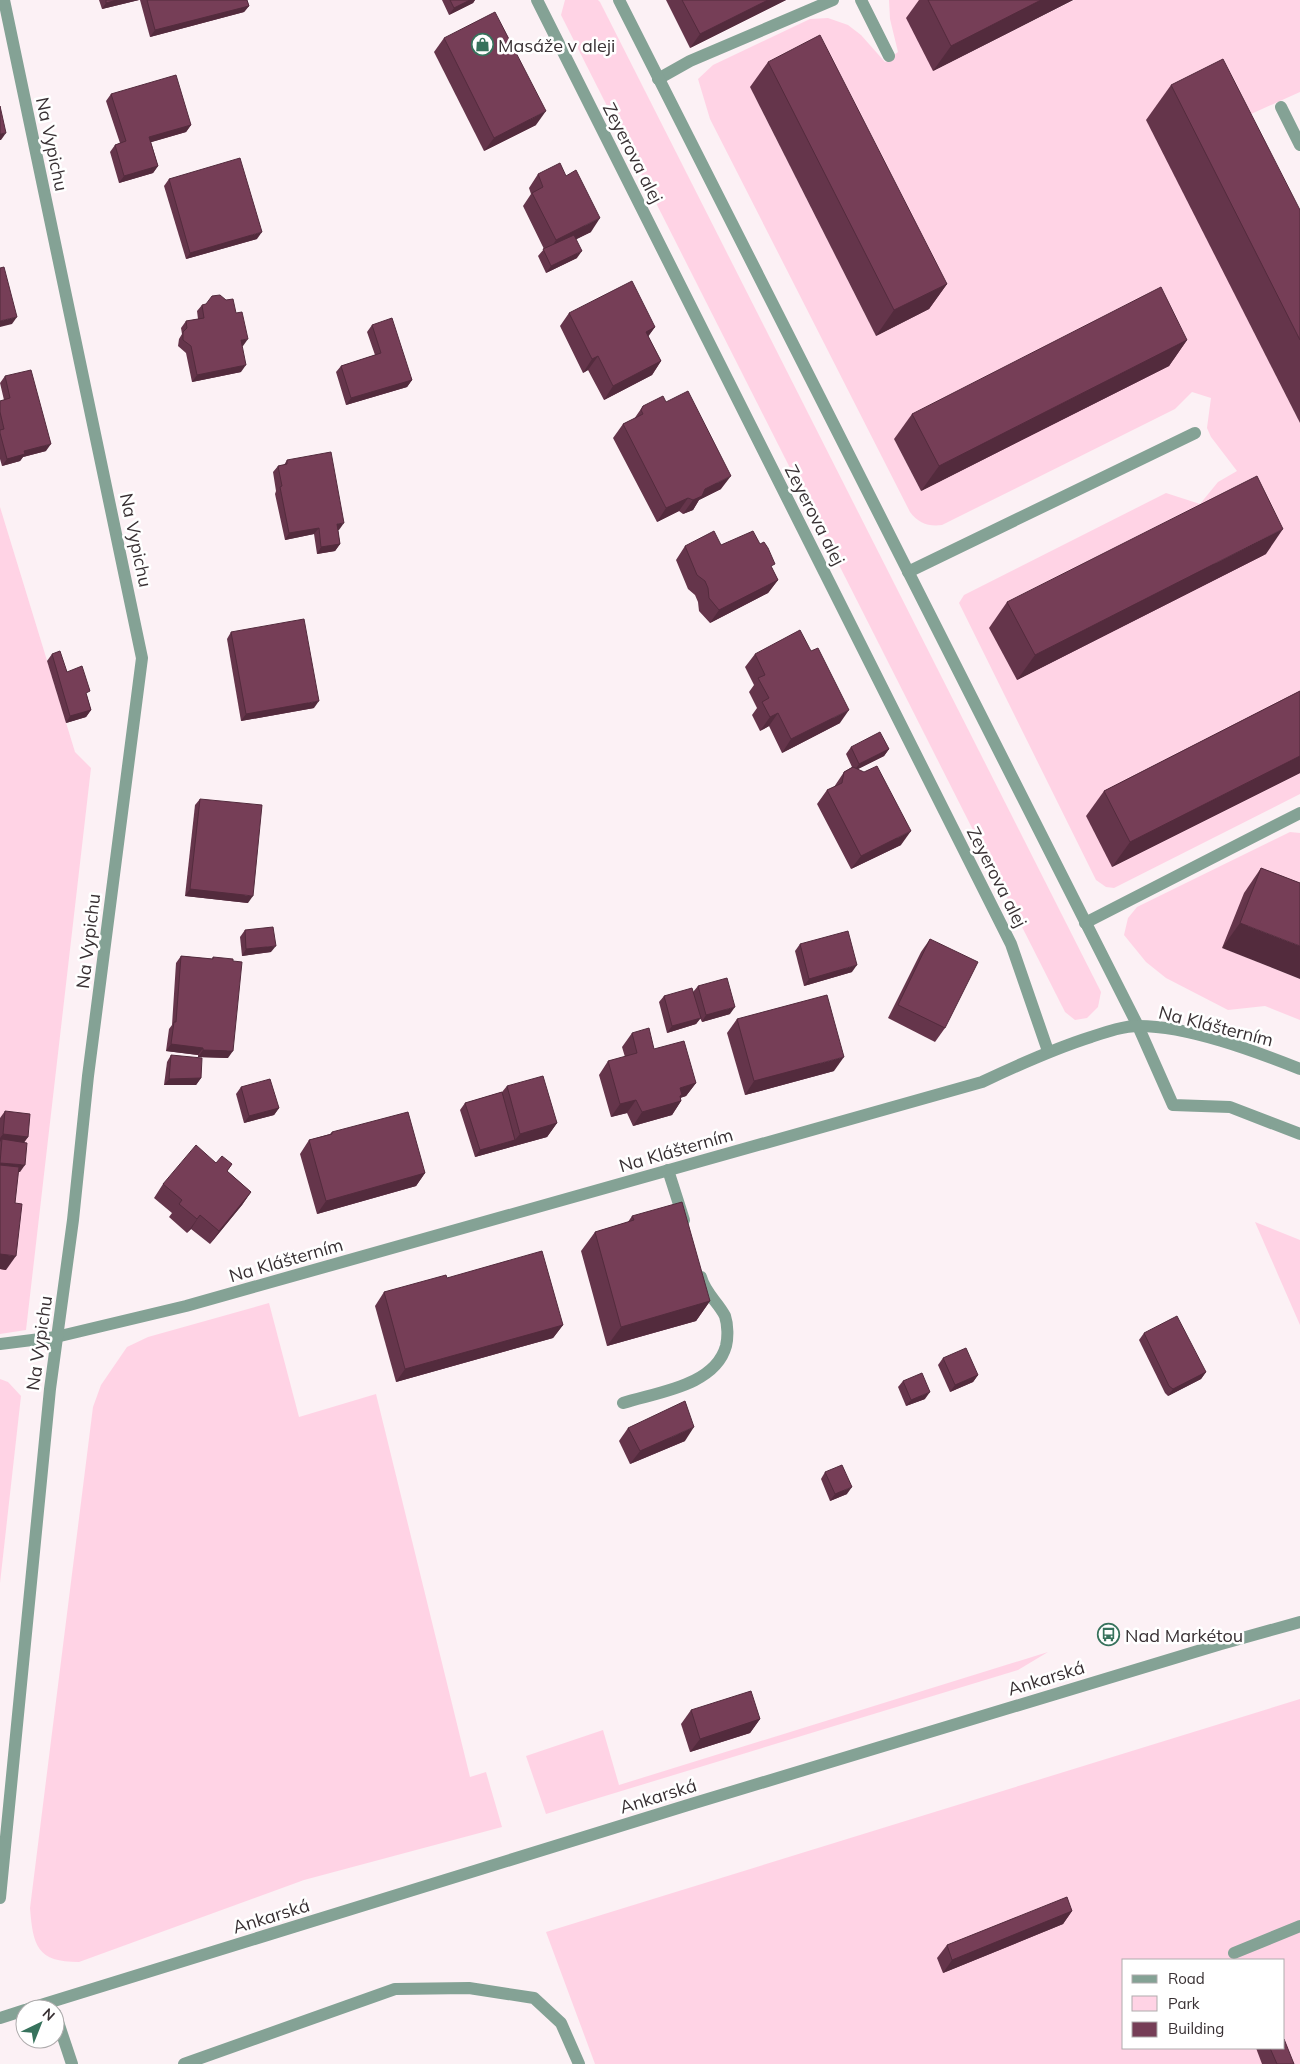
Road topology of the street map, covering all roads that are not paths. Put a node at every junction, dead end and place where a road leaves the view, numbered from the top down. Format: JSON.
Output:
{"nodes":[{"id":1,"x":4,"y":0,"type":"edge"},
{"id":2,"x":537,"y":0,"type":"edge"},
{"id":3,"x":619,"y":0,"type":"edge"},
{"id":4,"x":833,"y":0,"type":"edge"},
{"id":5,"x":861,"y":0,"type":"edge"},
{"id":6,"x":890,"y":56,"type":"dead end"},
{"id":7,"x":658,"y":79,"type":"junction"},
{"id":8,"x":1281,"y":107,"type":"dead end"},
{"id":9,"x":1300,"y":145,"type":"edge"},
{"id":10,"x":1194,"y":433,"type":"dead end"},
{"id":11,"x":908,"y":572,"type":"junction"},
{"id":12,"x":1300,"y":813,"type":"edge"},
{"id":13,"x":1085,"y":922,"type":"junction"},
{"id":14,"x":1138,"y":1026,"type":"junction"},
{"id":15,"x":1048,"y":1051,"type":"junction"},
{"id":16,"x":1300,"y":1069,"type":"edge"},
{"id":17,"x":1300,"y":1134,"type":"edge"},
{"id":18,"x":668,"y":1170,"type":"junction"},
{"id":19,"x":689,"y":1236,"type":"edge"},
{"id":20,"x":696,"y":1262,"type":"edge"},
{"id":21,"x":56,"y":1338,"type":"junction"},
{"id":22,"x":0,"y":1344,"type":"edge"},
{"id":23,"x":623,"y":1403,"type":"dead end"},
{"id":24,"x":1300,"y":1622,"type":"edge"},
{"id":25,"x":0,"y":1898,"type":"edge"},
{"id":26,"x":1300,"y":1926,"type":"edge"},
{"id":27,"x":1234,"y":1953,"type":"dead end"},
{"id":28,"x":65,"y":2004,"type":"edge"},
{"id":29,"x":15,"y":2014,"type":"edge"},
{"id":30,"x":0,"y":2018,"type":"edge"},
{"id":31,"x":65,"y":2043,"type":"edge"},
{"id":32,"x":72,"y":2064,"type":"edge"},
{"id":33,"x":184,"y":2064,"type":"edge"},
{"id":34,"x":579,"y":2064,"type":"edge"}],
"edges":[{"from":1,"to":21,"type":"street","name":"Na Vypichu"},
{"from":2,"to":15,"type":"street","name":"Zeyerova alej"},
{"from":3,"to":7,"type":"street"},
{"from":4,"to":7,"type":"street"},
{"from":5,"to":6,"type":"street"},
{"from":7,"to":11,"type":"street"},
{"from":8,"to":9,"type":"street"},
{"from":10,"to":11,"type":"street"},
{"from":11,"to":13,"type":"street"},
{"from":12,"to":13,"type":"street"},
{"from":13,"to":14,"type":"street"},
{"from":14,"to":15,"type":"street","name":"Na Klášterním"},
{"from":14,"to":16,"type":"street","name":"Na Klášterním"},
{"from":14,"to":17,"type":"street"},
{"from":15,"to":18,"type":"street","name":"Na Klášterním"},
{"from":18,"to":19,"type":"street"},
{"from":18,"to":21,"type":"street","name":"Na Klášterním"},
{"from":20,"to":23,"type":"street"},
{"from":21,"to":22,"type":"street","name":"Na Klášterním"},
{"from":21,"to":25,"type":"street","name":"Na Vypichu"},
{"from":24,"to":28,"type":"street","name":"Ankarská"},
{"from":26,"to":27,"type":"street"},
{"from":29,"to":30,"type":"street","name":"Ankarská"},
{"from":31,"to":32,"type":"street"},
{"from":33,"to":34,"type":"street"}]}
